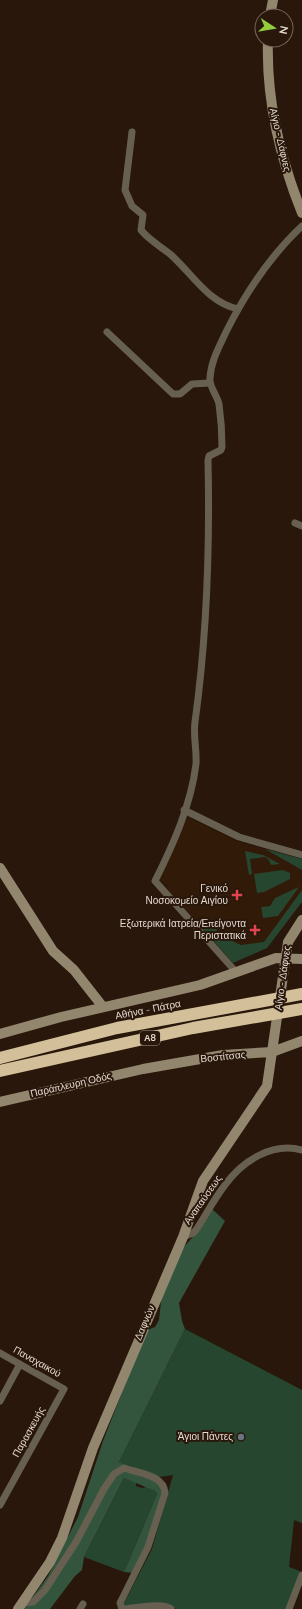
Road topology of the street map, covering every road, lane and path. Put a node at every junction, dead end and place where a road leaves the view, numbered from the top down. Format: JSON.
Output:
{"nodes":[{"id":1,"x":268,"y":48,"type":"edge"},
{"id":2,"x":132,"y":132,"type":"dead end"},
{"id":3,"x":302,"y":213,"type":"edge"},
{"id":4,"x":302,"y":226,"type":"edge"},
{"id":5,"x":238,"y":309,"type":"junction"},
{"id":6,"x":107,"y":332,"type":"dead end"},
{"id":7,"x":210,"y":383,"type":"junction"},
{"id":8,"x":184,"y":810,"type":"junction"},
{"id":9,"x":302,"y":855,"type":"edge"},
{"id":10,"x":0,"y":868,"type":"edge"},
{"id":11,"x":302,"y":920,"type":"edge"},
{"id":12,"x":286,"y":958,"type":"junction"},
{"id":13,"x":302,"y":959,"type":"edge"},
{"id":14,"x":236,"y":972,"type":"junction"},
{"id":15,"x":302,"y":994,"type":"edge"},
{"id":16,"x":103,"y":1007,"type":"junction"},
{"id":17,"x":302,"y":1008,"type":"edge"},
{"id":18,"x":0,"y":1034,"type":"edge"},
{"id":19,"x":274,"y":1040,"type":"joint"},
{"id":20,"x":302,"y":1041,"type":"edge"},
{"id":21,"x":272,"y":1052,"type":"junction"},
{"id":22,"x":0,"y":1058,"type":"edge"},
{"id":23,"x":143,"y":1069,"type":"joint"},
{"id":24,"x":0,"y":1071,"type":"edge"},
{"id":25,"x":0,"y":1102,"type":"edge"},
{"id":26,"x":302,"y":1150,"type":"edge"},
{"id":27,"x":182,"y":1237,"type":"junction"},
{"id":28,"x":0,"y":1353,"type":"edge"},
{"id":29,"x":20,"y":1364,"type":"junction"},
{"id":30,"x":64,"y":1389,"type":"joint"},
{"id":31,"x":0,"y":1401,"type":"edge"},
{"id":32,"x":0,"y":1505,"type":"edge"},
{"id":33,"x":302,"y":1574,"type":"edge"},
{"id":34,"x":20,"y":1606,"type":"edge"},
{"id":35,"x":122,"y":1609,"type":"edge"},
{"id":36,"x":125,"y":1609,"type":"edge"},
{"id":37,"x":171,"y":1609,"type":"edge"},
{"id":38,"x":289,"y":1609,"type":"edge"}],
"edges":[{"from":1,"to":3,"type":"main road","name":"Αίγιο - Δάφνες"},
{"from":2,"to":5,"type":"street"},
{"from":4,"to":5,"type":"street"},
{"from":5,"to":7,"type":"street"},
{"from":6,"to":7,"type":"street"},
{"from":7,"to":8,"type":"street"},
{"from":8,"to":9,"type":"street"},
{"from":8,"to":14,"type":"street"},
{"from":10,"to":16,"type":"main road"},
{"from":11,"to":12,"type":"main road","name":"Αίγιο - Δάφνες"},
{"from":12,"to":13,"type":"main road"},
{"from":12,"to":14,"type":"main road"},
{"from":12,"to":19,"type":"main road","name":"Αίγιο - Δάφνες"},
{"from":14,"to":16,"type":"main road"},
{"from":15,"to":22,"type":"highway","name":"Αθήνα - Πάτρα","number":"Α8"},
{"from":16,"to":18,"type":"main road"},
{"from":17,"to":24,"type":"highway","number":"Α8"},
{"from":19,"to":21,"type":"main road","name":"Δαφνών"},
{"from":20,"to":21,"type":"main road","name":"Βοστίτσας"},
{"from":21,"to":23,"type":"main road","name":"Βοστίτσας"},
{"from":21,"to":27,"type":"main road","name":"Δαφνών"},
{"from":23,"to":25,"type":"main road","name":"Παράπλευρη Οδός"},
{"from":26,"to":27,"type":"street","name":"Αναπαύσεως"},
{"from":27,"to":34,"type":"main road","name":"Δαφνών"},
{"from":28,"to":29,"type":"street","name":"Παναχαικού"},
{"from":29,"to":30,"type":"street","name":"Παναχαικού"},
{"from":29,"to":31,"type":"street"},
{"from":30,"to":32,"type":"street","name":"Παρασκευής"},
{"from":33,"to":38,"type":"street"},
{"from":34,"to":35,"type":"street"},
{"from":36,"to":37,"type":"street"}]}
